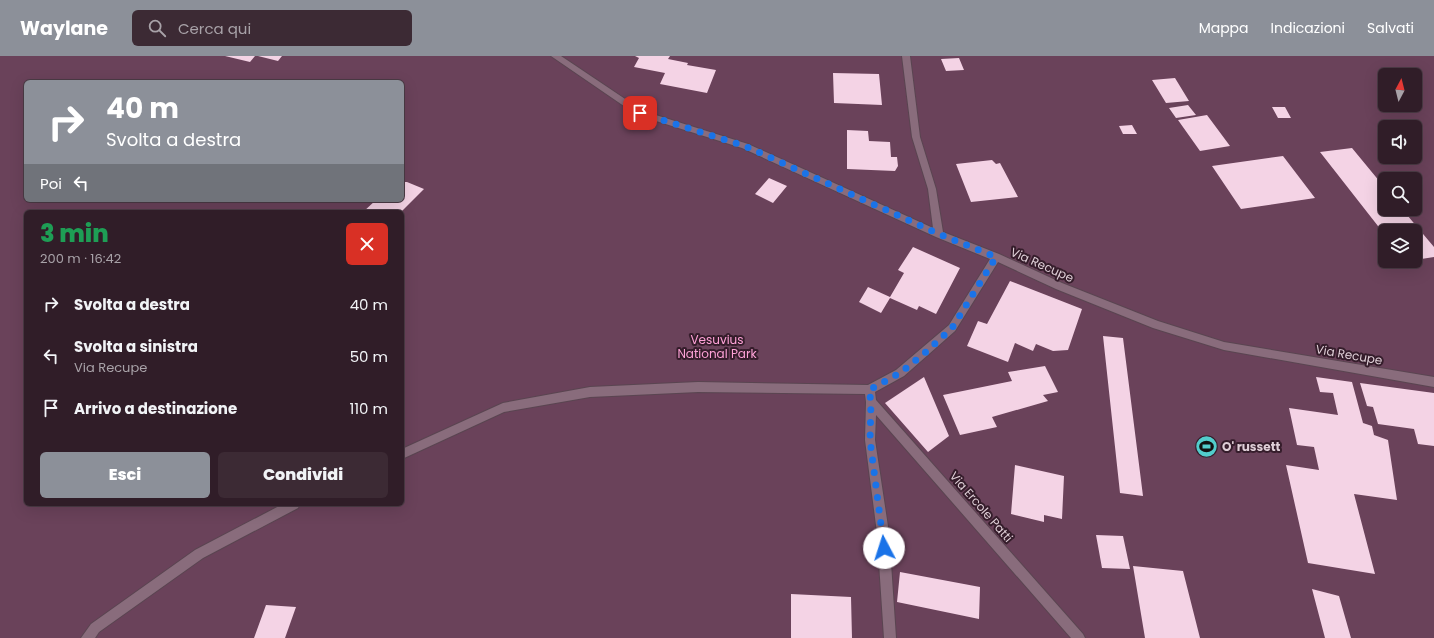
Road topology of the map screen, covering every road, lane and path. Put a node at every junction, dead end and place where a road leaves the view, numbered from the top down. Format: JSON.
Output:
{"nodes":[{"id":1,"x":555,"y":56,"type":"edge"},
{"id":2,"x":906,"y":56,"type":"edge"},
{"id":3,"x":939,"y":234,"type":"junction"},
{"id":4,"x":996,"y":257,"type":"junction"},
{"id":5,"x":1434,"y":382,"type":"edge"},
{"id":6,"x":869,"y":390,"type":"junction"},
{"id":7,"x":871,"y":402,"type":"junction"},
{"id":8,"x":404,"y":453,"type":"edge"},
{"id":9,"x":290,"y":506,"type":"edge"},
{"id":10,"x":87,"y":638,"type":"edge"},
{"id":11,"x":890,"y":638,"type":"edge"},
{"id":12,"x":1079,"y":638,"type":"edge"}],
"edges":[{"from":1,"to":3,"type":"street","name":"Via Recupe"},
{"from":2,"to":3,"type":"street"},
{"from":3,"to":4,"type":"street","name":"Via Recupe"},
{"from":4,"to":5,"type":"street","name":"Via Recupe"},
{"from":4,"to":6,"type":"street"},
{"from":6,"to":7,"type":"street"},
{"from":6,"to":8,"type":"street"},
{"from":7,"to":11,"type":"street"},
{"from":7,"to":12,"type":"street","name":"Via Ercole Patti"},
{"from":9,"to":10,"type":"street"}]}
